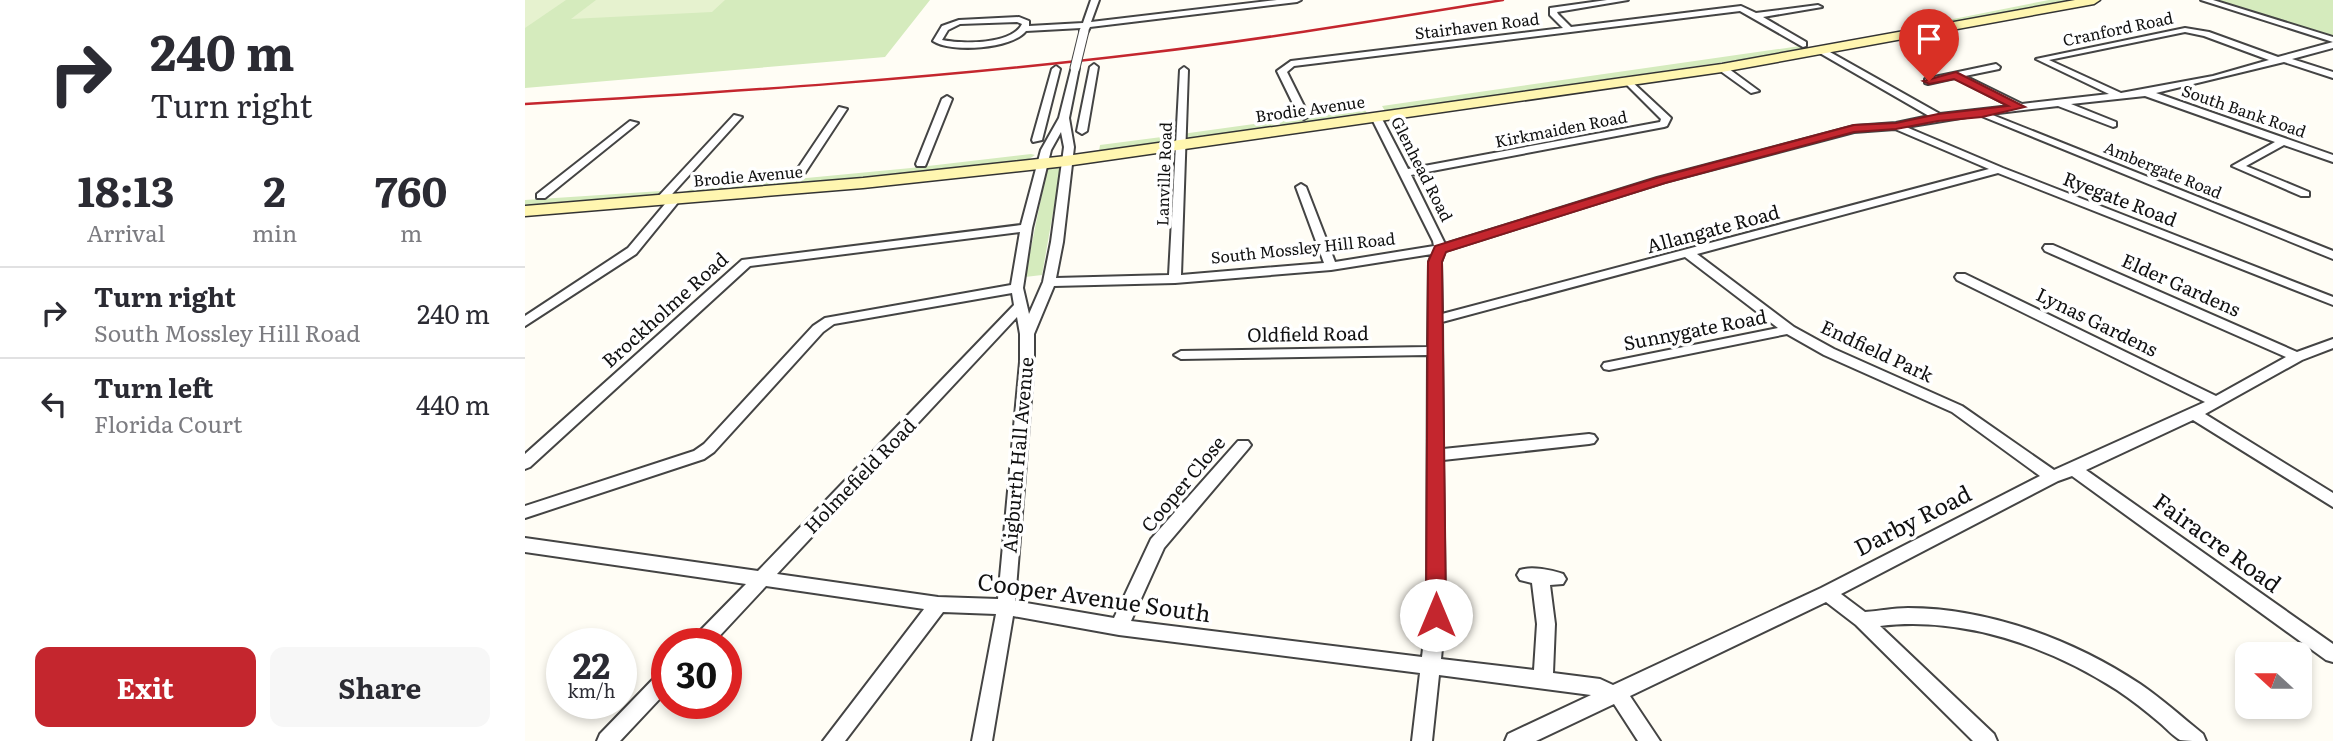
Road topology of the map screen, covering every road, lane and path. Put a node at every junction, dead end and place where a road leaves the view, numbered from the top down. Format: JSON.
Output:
{"nodes":[{"id":1,"x":1095,"y":0,"type":"edge"},
{"id":2,"x":1218,"y":0,"type":"edge"},
{"id":3,"x":1297,"y":0,"type":"edge"},
{"id":4,"x":1624,"y":0,"type":"edge"},
{"id":5,"x":1729,"y":0,"type":"edge"},
{"id":6,"x":2039,"y":0,"type":"edge"},
{"id":7,"x":2094,"y":0,"type":"edge"},
{"id":8,"x":2205,"y":0,"type":"edge"},
{"id":9,"x":1818,"y":7,"type":"dead end"},
{"id":10,"x":1741,"y":8,"type":"junction"},
{"id":11,"x":1222,"y":9,"type":"junction"},
{"id":12,"x":1754,"y":16,"type":"junction"},
{"id":13,"x":1918,"y":23,"type":"junction"},
{"id":14,"x":1084,"y":28,"type":"junction"},
{"id":15,"x":1568,"y":28,"type":"junction"},
{"id":16,"x":1024,"y":29,"type":"junction"},
{"id":17,"x":1933,"y":31,"type":"junction"},
{"id":18,"x":2333,"y":43,"type":"edge"},
{"id":19,"x":1803,"y":44,"type":"junction"},
{"id":20,"x":1821,"y":50,"type":"junction"},
{"id":21,"x":2284,"y":61,"type":"junction"},
{"id":22,"x":1996,"y":67,"type":"dead end"},
{"id":23,"x":1094,"y":68,"type":"dead end"},
{"id":24,"x":1722,"y":68,"type":"junction"},
{"id":25,"x":1056,"y":69,"type":"dead end"},
{"id":26,"x":1184,"y":70,"type":"dead end"},
{"id":27,"x":1956,"y":75,"type":"junction"},
{"id":28,"x":2333,"y":75,"type":"edge"},
{"id":29,"x":1929,"y":81,"type":"dead end"},
{"id":30,"x":1629,"y":82,"type":"junction"},
{"id":31,"x":1754,"y":91,"type":"dead end"},
{"id":32,"x":2144,"y":93,"type":"junction"},
{"id":33,"x":2118,"y":95,"type":"junction"},
{"id":34,"x":947,"y":99,"type":"dead end"},
{"id":35,"x":1088,"y":99,"type":"junction"},
{"id":36,"x":1068,"y":101,"type":"junction"},
{"id":37,"x":1048,"y":102,"type":"junction"},
{"id":38,"x":2060,"y":103,"type":"junction"},
{"id":39,"x":2019,"y":107,"type":"junction"},
{"id":40,"x":842,"y":109,"type":"dead end"},
{"id":41,"x":1373,"y":112,"type":"junction"},
{"id":42,"x":1982,"y":114,"type":"junction"},
{"id":43,"x":1304,"y":116,"type":"junction"},
{"id":44,"x":737,"y":117,"type":"dead end"},
{"id":45,"x":1938,"y":117,"type":"junction"},
{"id":46,"x":1064,"y":118,"type":"junction"},
{"id":47,"x":633,"y":123,"type":"dead end"},
{"id":48,"x":2113,"y":124,"type":"dead end"},
{"id":49,"x":1896,"y":126,"type":"junction"},
{"id":50,"x":1082,"y":131,"type":"dead end"},
{"id":51,"x":1181,"y":139,"type":"junction"},
{"id":52,"x":2284,"y":141,"type":"junction"},
{"id":53,"x":1041,"y":147,"type":"junction"},
{"id":54,"x":1068,"y":154,"type":"junction"},
{"id":55,"x":2333,"y":159,"type":"edge"},
{"id":56,"x":921,"y":164,"type":"junction"},
{"id":57,"x":1999,"y":170,"type":"junction"},
{"id":58,"x":1406,"y":173,"type":"junction"},
{"id":59,"x":797,"y":177,"type":"junction"},
{"id":60,"x":1301,"y":187,"type":"dead end"},
{"id":61,"x":2305,"y":194,"type":"dead end"},
{"id":62,"x":541,"y":196,"type":"junction"},
{"id":63,"x":669,"y":196,"type":"junction"},
{"id":64,"x":525,"y":197,"type":"edge"},
{"id":65,"x":525,"y":211,"type":"edge"},
{"id":66,"x":1026,"y":228,"type":"junction"},
{"id":67,"x":2049,"y":248,"type":"dead end"},
{"id":68,"x":1440,"y":249,"type":"junction"},
{"id":69,"x":1689,"y":254,"type":"junction"},
{"id":70,"x":2333,"y":255,"type":"edge"},
{"id":71,"x":1331,"y":266,"type":"junction"},
{"id":72,"x":1961,"y":277,"type":"dead end"},
{"id":73,"x":1175,"y":279,"type":"junction"},
{"id":74,"x":1049,"y":282,"type":"junction"},
{"id":75,"x":1017,"y":288,"type":"junction"},
{"id":76,"x":2333,"y":301,"type":"edge"},
{"id":77,"x":1020,"y":306,"type":"junction"},
{"id":78,"x":1435,"y":320,"type":"junction"},
{"id":79,"x":525,"y":322,"type":"edge"},
{"id":80,"x":1789,"y":330,"type":"junction"},
{"id":81,"x":1027,"y":334,"type":"junction"},
{"id":82,"x":2331,"y":346,"type":"edge"},
{"id":83,"x":1436,"y":351,"type":"junction"},
{"id":84,"x":1181,"y":355,"type":"dead end"},
{"id":85,"x":2297,"y":357,"type":"junction"},
{"id":86,"x":1609,"y":366,"type":"dead end"},
{"id":87,"x":2217,"y":401,"type":"junction"},
{"id":88,"x":2193,"y":414,"type":"junction"},
{"id":89,"x":1589,"y":439,"type":"dead end"},
{"id":90,"x":1243,"y":445,"type":"dead end"},
{"id":91,"x":1436,"y":454,"type":"junction"},
{"id":92,"x":525,"y":463,"type":"edge"},
{"id":93,"x":2074,"y":469,"type":"junction"},
{"id":94,"x":2052,"y":477,"type":"junction"},
{"id":95,"x":2333,"y":502,"type":"edge"},
{"id":96,"x":525,"y":512,"type":"edge"},
{"id":97,"x":525,"y":545,"type":"edge"},
{"id":98,"x":764,"y":577,"type":"junction"},
{"id":99,"x":1541,"y":577,"type":"dead end"},
{"id":100,"x":1827,"y":593,"type":"junction"},
{"id":101,"x":938,"y":604,"type":"junction"},
{"id":102,"x":1006,"y":607,"type":"junction"},
{"id":103,"x":1861,"y":620,"type":"junction"},
{"id":104,"x":1119,"y":627,"type":"junction"},
{"id":105,"x":715,"y":628,"type":"edge"},
{"id":106,"x":2333,"y":654,"type":"edge"},
{"id":107,"x":1428,"y":667,"type":"junction"},
{"id":108,"x":1543,"y":680,"type":"junction"},
{"id":109,"x":651,"y":695,"type":"edge"},
{"id":110,"x":1615,"y":695,"type":"junction"},
{"id":111,"x":607,"y":741,"type":"edge"},
{"id":112,"x":833,"y":741,"type":"edge"},
{"id":113,"x":982,"y":741,"type":"edge"},
{"id":114,"x":1422,"y":741,"type":"edge"},
{"id":115,"x":1515,"y":741,"type":"edge"},
{"id":116,"x":1650,"y":741,"type":"edge"},
{"id":117,"x":1987,"y":741,"type":"edge"},
{"id":118,"x":2196,"y":741,"type":"edge"}],
"edges":[{"from":1,"to":14,"type":"street"},
{"from":2,"to":11,"type":"street"},
{"from":3,"to":11,"type":"street"},
{"from":4,"to":15,"type":"street"},
{"from":5,"to":10,"type":"street"},
{"from":6,"to":13,"type":"street","name":"Brodie Avenue"},
{"from":7,"to":17,"type":"street","name":"Brodie Avenue"},
{"from":8,"to":18,"type":"street"},
{"from":9,"to":12,"type":"street"},
{"from":10,"to":12,"type":"street"},
{"from":10,"to":15,"type":"street","name":"Stairhaven Road"},
{"from":11,"to":14,"type":"street"},
{"from":12,"to":19,"type":"street"},
{"from":13,"to":17,"type":"street"},
{"from":13,"to":19,"type":"street","name":"Brodie Avenue"},
{"from":14,"to":16,"type":"street"},
{"from":14,"to":36,"type":"street","bridge":true},
{"from":15,"to":43,"type":"street","name":"Stairhaven Road"},
{"from":16,"to":16,"type":"street"},
{"from":17,"to":20,"type":"street","name":"Brodie Avenue"},
{"from":18,"to":21,"type":"street","name":"South Mossley Hill Road"},
{"from":19,"to":20,"type":"street"},
{"from":19,"to":41,"type":"street","name":"Brodie Avenue"},
{"from":20,"to":24,"type":"street","name":"Brodie Avenue"},
{"from":20,"to":45,"type":"street"},
{"from":21,"to":28,"type":"street"},
{"from":21,"to":32,"type":"street","name":"South Mossley Hill Road"},
{"from":21,"to":33,"type":"street","name":"Cranford Road"},
{"from":22,"to":27,"type":"street"},
{"from":23,"to":35,"type":"street"},
{"from":24,"to":30,"type":"street","name":"Brodie Avenue"},
{"from":24,"to":31,"type":"street"},
{"from":25,"to":37,"type":"street"},
{"from":26,"to":51,"type":"street","name":"Lanville Road"},
{"from":27,"to":29,"type":"street"},
{"from":27,"to":39,"type":"street"},
{"from":30,"to":41,"type":"street","name":"Brodie Avenue"},
{"from":30,"to":58,"type":"street","name":"Kirkmaiden Road"},
{"from":32,"to":33,"type":"street","name":"South Mossley Hill Road"},
{"from":32,"to":52,"type":"street","name":"South Bank Road"},
{"from":33,"to":38,"type":"street","name":"South Mossley Hill Road"},
{"from":34,"to":56,"type":"street"},
{"from":35,"to":36,"type":"street"},
{"from":35,"to":50,"type":"street"},
{"from":36,"to":37,"type":"street"},
{"from":36,"to":46,"type":"street"},
{"from":37,"to":53,"type":"street"},
{"from":38,"to":39,"type":"street","name":"South Mossley Hill Road"},
{"from":38,"to":48,"type":"street"},
{"from":39,"to":42,"type":"street","name":"South Mossley Hill Road"},
{"from":40,"to":59,"type":"street"},
{"from":41,"to":43,"type":"street","name":"Brodie Avenue"},
{"from":41,"to":51,"type":"street","name":"Brodie Avenue"},
{"from":41,"to":58,"type":"street","name":"Glenhead Road"},
{"from":42,"to":45,"type":"street","name":"South Mossley Hill Road"},
{"from":42,"to":70,"type":"street","name":"Ambergate Road"},
{"from":43,"to":51,"type":"street","name":"Brodie Avenue"},
{"from":44,"to":63,"type":"street"},
{"from":45,"to":49,"type":"street","name":"South Mossley Hill Road"},
{"from":46,"to":53,"type":"street"},
{"from":46,"to":54,"type":"street"},
{"from":47,"to":62,"type":"street"},
{"from":49,"to":57,"type":"street","name":"Ryegate Road"},
{"from":49,"to":68,"type":"street","name":"South Mossley Hill Road"},
{"from":51,"to":54,"type":"street","name":"Brodie Avenue"},
{"from":51,"to":73,"type":"street","name":"Lanville Road"},
{"from":52,"to":55,"type":"street","name":"South Bank Road"},
{"from":52,"to":61,"type":"street"},
{"from":53,"to":54,"type":"street","name":"Brodie Avenue"},
{"from":53,"to":56,"type":"street","name":"Brodie Avenue"},
{"from":53,"to":63,"type":"street","name":"Brodie Avenue"},
{"from":53,"to":66,"type":"street"},
{"from":54,"to":74,"type":"street"},
{"from":56,"to":59,"type":"street","name":"Brodie Avenue"},
{"from":57,"to":69,"type":"street","name":"Allangate Road"},
{"from":57,"to":76,"type":"street","name":"Ryegate Road"},
{"from":58,"to":68,"type":"street","name":"Glenhead Road"},
{"from":59,"to":63,"type":"street","name":"Brodie Avenue"},
{"from":60,"to":71,"type":"street"},
{"from":62,"to":63,"type":"street","name":"Brodie Avenue"},
{"from":62,"to":64,"type":"street","name":"Brodie Avenue"},
{"from":63,"to":65,"type":"street","name":"Brodie Avenue"},
{"from":63,"to":79,"type":"street"},
{"from":66,"to":75,"type":"street"},
{"from":66,"to":92,"type":"street","name":"Brockholme Road"},
{"from":67,"to":85,"type":"street","name":"Elder Gardens"},
{"from":68,"to":71,"type":"street","name":"South Mossley Hill Road"},
{"from":68,"to":78,"type":"street"},
{"from":69,"to":78,"type":"street","name":"Allangate Road"},
{"from":69,"to":80,"type":"street","name":"Endfield Park"},
{"from":71,"to":73,"type":"street","name":"South Mossley Hill Road"},
{"from":72,"to":87,"type":"street","name":"Lynas Gardens"},
{"from":73,"to":74,"type":"street","name":"South Mossley Hill Road"},
{"from":74,"to":81,"type":"street"},
{"from":75,"to":77,"type":"street"},
{"from":75,"to":96,"type":"street"},
{"from":77,"to":81,"type":"street"},
{"from":77,"to":98,"type":"street","name":"Holmefield Road"},
{"from":78,"to":83,"type":"street"},
{"from":80,"to":86,"type":"street","name":"Sunnygate Road"},
{"from":80,"to":94,"type":"street","name":"Endfield Park"},
{"from":81,"to":102,"type":"street","name":"Aigburth Hall Avenue"},
{"from":82,"to":85,"type":"street","name":"Darby Road"},
{"from":83,"to":84,"type":"street","name":"Oldfield Road"},
{"from":83,"to":91,"type":"street"},
{"from":85,"to":87,"type":"street","name":"Darby Road"},
{"from":87,"to":88,"type":"street","name":"Darby Road"},
{"from":88,"to":93,"type":"street","name":"Darby Road"},
{"from":88,"to":95,"type":"street"},
{"from":89,"to":91,"type":"street"},
{"from":90,"to":104,"type":"street","name":"Cooper Close"},
{"from":91,"to":107,"type":"street"},
{"from":93,"to":94,"type":"street","name":"Darby Road"},
{"from":93,"to":106,"type":"street","name":"Fairacre Road"},
{"from":94,"to":100,"type":"street","name":"Darby Road"},
{"from":97,"to":98,"type":"street","name":"Cooper Avenue South"},
{"from":98,"to":101,"type":"street","name":"Cooper Avenue South"},
{"from":98,"to":105,"type":"street","name":"Holmefield Road"},
{"from":99,"to":108,"type":"street"},
{"from":100,"to":103,"type":"street"},
{"from":100,"to":110,"type":"street","name":"Darby Road"},
{"from":101,"to":102,"type":"street","name":"Cooper Avenue South"},
{"from":101,"to":112,"type":"street"},
{"from":102,"to":104,"type":"street","name":"Cooper Avenue South"},
{"from":102,"to":113,"type":"street","name":"Aigburth Hall Avenue"},
{"from":103,"to":117,"type":"street"},
{"from":103,"to":118,"type":"street"},
{"from":104,"to":107,"type":"street","name":"Cooper Avenue South"},
{"from":107,"to":108,"type":"street","name":"Cooper Avenue South"},
{"from":107,"to":114,"type":"street"},
{"from":108,"to":110,"type":"street","name":"Cooper Avenue South"},
{"from":109,"to":111,"type":"street"},
{"from":110,"to":115,"type":"street","name":"Darby Road"},
{"from":110,"to":116,"type":"street"}]}
